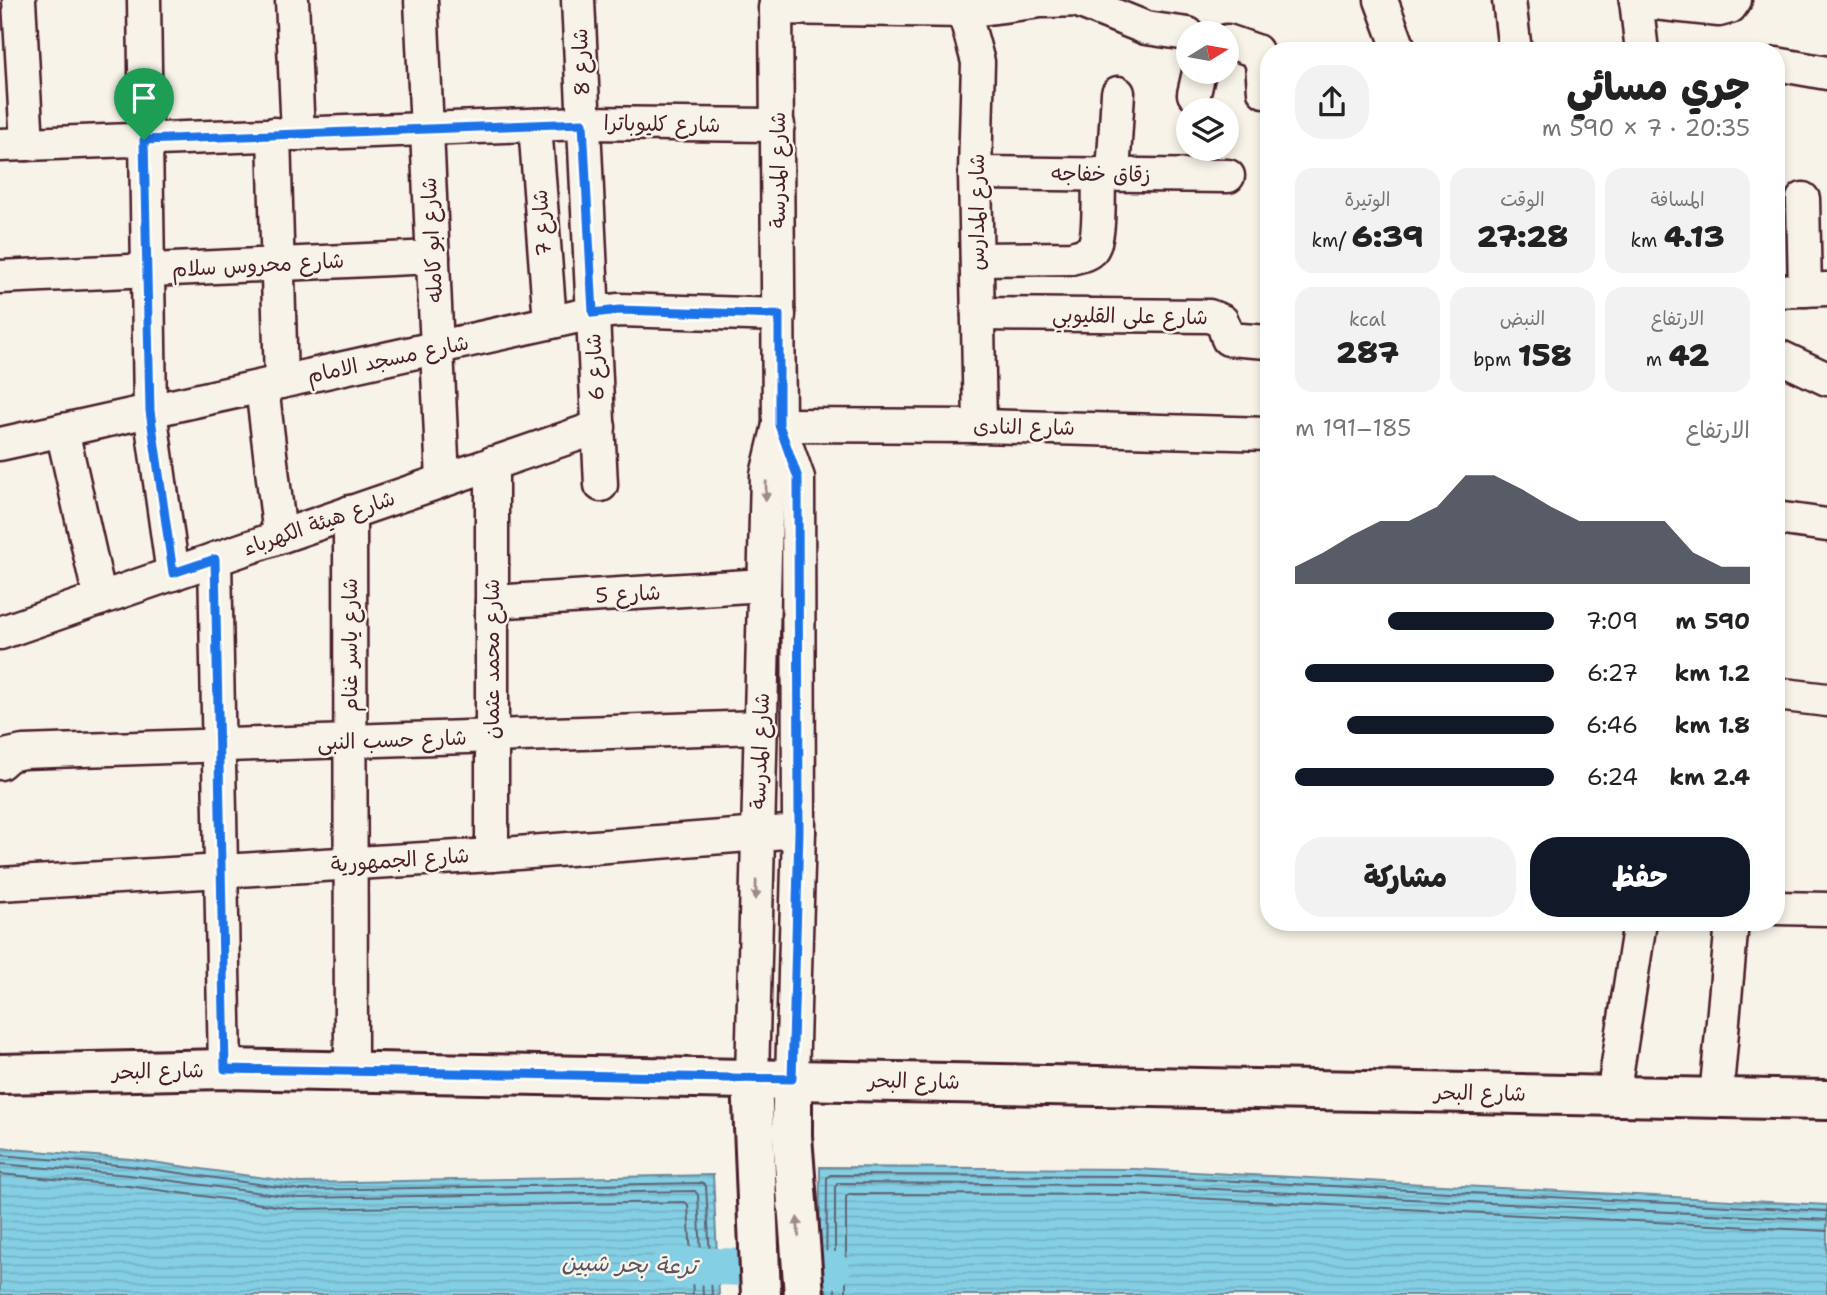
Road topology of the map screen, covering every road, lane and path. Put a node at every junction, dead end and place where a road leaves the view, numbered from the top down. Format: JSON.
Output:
{"nodes":[{"id":1,"x":19,"y":0,"type":"edge"},
{"id":2,"x":144,"y":0,"type":"edge"},
{"id":3,"x":292,"y":0,"type":"edge"},
{"id":4,"x":421,"y":0,"type":"edge"},
{"id":5,"x":578,"y":0,"type":"edge"},
{"id":6,"x":1509,"y":0,"type":"edge"},
{"id":7,"x":1735,"y":0,"type":"edge"},
{"id":8,"x":1083,"y":1,"type":"edge"},
{"id":9,"x":1636,"y":1,"type":"edge"},
{"id":10,"x":776,"y":4,"type":"edge"},
{"id":11,"x":963,"y":6,"type":"edge"},
{"id":12,"x":1176,"y":32,"type":"edge"},
{"id":13,"x":1514,"y":42,"type":"edge"},
{"id":14,"x":1641,"y":42,"type":"edge"},
{"id":15,"x":1239,"y":45,"type":"edge"},
{"id":16,"x":1260,"y":58,"type":"edge"},
{"id":17,"x":1785,"y":66,"type":"edge"},
{"id":18,"x":1827,"y":73,"type":"edge"},
{"id":19,"x":1118,"y":93,"type":"dead end"},
{"id":20,"x":583,"y":123,"type":"junction"},
{"id":21,"x":535,"y":125,"type":"junction"},
{"id":22,"x":778,"y":125,"type":"junction"},
{"id":23,"x":426,"y":129,"type":"junction"},
{"id":24,"x":286,"y":134,"type":"junction"},
{"id":25,"x":144,"y":140,"type":"junction"},
{"id":26,"x":13,"y":145,"type":"edge"},
{"id":27,"x":975,"y":173,"type":"junction"},
{"id":28,"x":1106,"y":174,"type":"junction"},
{"id":29,"x":1228,"y":176,"type":"dead end"},
{"id":30,"x":1803,"y":199,"type":"dead end"},
{"id":31,"x":433,"y":257,"type":"junction"},
{"id":32,"x":977,"y":259,"type":"junction"},
{"id":33,"x":278,"y":264,"type":"junction"},
{"id":34,"x":146,"y":270,"type":"junction"},
{"id":35,"x":0,"y":277,"type":"edge"},
{"id":36,"x":1803,"y":290,"type":"edge"},
{"id":37,"x":593,"y":313,"type":"junction"},
{"id":38,"x":978,"y":313,"type":"junction"},
{"id":39,"x":779,"y":315,"type":"junction"},
{"id":40,"x":550,"y":322,"type":"junction"},
{"id":41,"x":1260,"y":342,"type":"edge"},
{"id":42,"x":437,"y":349,"type":"junction"},
{"id":43,"x":1785,"y":359,"type":"edge"},
{"id":44,"x":1827,"y":379,"type":"edge"},
{"id":45,"x":272,"y":385,"type":"junction"},
{"id":46,"x":150,"y":411,"type":"junction"},
{"id":47,"x":779,"y":425,"type":"junction"},
{"id":48,"x":980,"y":426,"type":"junction"},
{"id":49,"x":598,"y":427,"type":"junction"},
{"id":50,"x":62,"y":430,"type":"junction"},
{"id":51,"x":1260,"y":434,"type":"edge"},
{"id":52,"x":0,"y":444,"type":"edge"},
{"id":53,"x":492,"y":463,"type":"junction"},
{"id":54,"x":443,"y":480,"type":"junction"},
{"id":55,"x":601,"y":485,"type":"dead end"},
{"id":56,"x":350,"y":512,"type":"junction"},
{"id":57,"x":1785,"y":519,"type":"edge"},
{"id":58,"x":1827,"y":525,"type":"edge"},
{"id":59,"x":280,"y":536,"type":"junction"},
{"id":60,"x":215,"y":559,"type":"junction"},
{"id":61,"x":173,"y":573,"type":"junction"},
{"id":62,"x":764,"y":585,"type":"junction"},
{"id":63,"x":100,"y":599,"type":"junction"},
{"id":64,"x":492,"y":602,"type":"junction"},
{"id":65,"x":0,"y":633,"type":"edge"},
{"id":66,"x":1785,"y":695,"type":"edge"},
{"id":67,"x":1827,"y":700,"type":"edge"},
{"id":68,"x":761,"y":727,"type":"junction"},
{"id":69,"x":492,"y":736,"type":"junction"},
{"id":70,"x":350,"y":741,"type":"junction"},
{"id":71,"x":218,"y":745,"type":"junction"},
{"id":72,"x":11,"y":757,"type":"edge"},
{"id":73,"x":799,"y":831,"type":"junction"},
{"id":74,"x":757,"y":834,"type":"junction"},
{"id":75,"x":492,"y":855,"type":"junction"},
{"id":76,"x":351,"y":864,"type":"junction"},
{"id":77,"x":221,"y":871,"type":"junction"},
{"id":78,"x":0,"y":884,"type":"edge"},
{"id":79,"x":1785,"y":908,"type":"edge"},
{"id":80,"x":1827,"y":909,"type":"edge"},
{"id":81,"x":1639,"y":931,"type":"edge"},
{"id":82,"x":1731,"y":931,"type":"edge"},
{"id":83,"x":225,"y":1069,"type":"junction"},
{"id":84,"x":351,"y":1072,"type":"junction"},
{"id":85,"x":0,"y":1074,"type":"edge"},
{"id":86,"x":752,"y":1079,"type":"junction"},
{"id":87,"x":792,"y":1079,"type":"junction"},
{"id":88,"x":1613,"y":1096,"type":"junction"},
{"id":89,"x":1716,"y":1098,"type":"junction"},
{"id":90,"x":1827,"y":1100,"type":"edge"},
{"id":91,"x":761,"y":1295,"type":"edge"},
{"id":92,"x":803,"y":1295,"type":"edge"}],
"edges":[{"from":1,"to":26,"type":"street"},
{"from":2,"to":25,"type":"street"},
{"from":3,"to":24,"type":"street"},
{"from":4,"to":23,"type":"street","name":"شارع ابو كامله"},
{"from":5,"to":20,"type":"street","name":"شارع 8"},
{"from":6,"to":13,"type":"street"},
{"from":7,"to":9,"type":"street"},
{"from":8,"to":11,"type":"street"},
{"from":8,"to":12,"type":"street"},
{"from":9,"to":14,"type":"street"},
{"from":10,"to":11,"type":"street"},
{"from":10,"to":22,"type":"street","name":"شارع المدرسة"},
{"from":11,"to":27,"type":"street","name":"شارع المدارس"},
{"from":15,"to":16,"type":"street"},
{"from":17,"to":18,"type":"street"},
{"from":19,"to":28,"type":"street"},
{"from":20,"to":21,"type":"street","name":"شارع كليوباترا"},
{"from":20,"to":22,"type":"street","name":"شارع كليوباترا"},
{"from":20,"to":37,"type":"street","name":"شارع 6"},
{"from":21,"to":23,"type":"street","name":"شارع كليوباترا"},
{"from":21,"to":40,"type":"street","name":"شارع 7"},
{"from":22,"to":39,"type":"street","name":"شارع المدرسة"},
{"from":23,"to":24,"type":"street","name":"شارع كليوباترا"},
{"from":23,"to":31,"type":"street","name":"شارع ابو كامله"},
{"from":24,"to":25,"type":"street","name":"شارع كليوباترا"},
{"from":24,"to":33,"type":"street"},
{"from":25,"to":26,"type":"street","name":"شارع كليوباترا"},
{"from":25,"to":34,"type":"street"},
{"from":27,"to":28,"type":"street","name":"زقاق خفاجه"},
{"from":27,"to":32,"type":"street","name":"شارع المدارس"},
{"from":28,"to":29,"type":"street","name":"زقاق خفاجه"},
{"from":28,"to":32,"type":"street"},
{"from":30,"to":36,"type":"street"},
{"from":31,"to":33,"type":"street","name":"شارع محروس سلام"},
{"from":31,"to":42,"type":"street","name":"شارع ابو كامله"},
{"from":32,"to":38,"type":"street","name":"شارع المدارس"},
{"from":33,"to":34,"type":"street","name":"شارع محروس سلام"},
{"from":33,"to":45,"type":"street"},
{"from":34,"to":35,"type":"street","name":"شارع محروس سلام"},
{"from":34,"to":46,"type":"street"},
{"from":37,"to":39,"type":"street","name":"شارع مسجد الامام"},
{"from":37,"to":40,"type":"street","name":"شارع مسجد الامام"},
{"from":37,"to":49,"type":"street","name":"شارع 6"},
{"from":38,"to":41,"type":"street","name":"شارع على القليوبي"},
{"from":38,"to":48,"type":"street","name":"شارع المدارس"},
{"from":39,"to":47,"type":"street","name":"شارع المدرسة"},
{"from":40,"to":42,"type":"street","name":"شارع مسجد الامام"},
{"from":42,"to":45,"type":"street","name":"شارع مسجد الامام"},
{"from":42,"to":54,"type":"street","name":"شارع ابو كامله"},
{"from":43,"to":44,"type":"street"},
{"from":45,"to":46,"type":"street","name":"شارع مسجد الامام"},
{"from":45,"to":59,"type":"street"},
{"from":46,"to":50,"type":"street","name":"شارع مسجد الامام"},
{"from":46,"to":61,"type":"street"},
{"from":47,"to":48,"type":"street","name":"شارع النادى"},
{"from":47,"to":62,"type":"street","name":"شارع المدرسة","one_way":true},
{"from":47,"to":73,"type":"street","name":"شارع المدرسة"},
{"from":48,"to":51,"type":"street","name":"شارع النادى"},
{"from":49,"to":53,"type":"street","name":"شارع هيئة الكهرباء"},
{"from":49,"to":55,"type":"street","name":"شارع 6"},
{"from":50,"to":52,"type":"street","name":"شارع مسجد الامام"},
{"from":50,"to":63,"type":"street"},
{"from":53,"to":54,"type":"street","name":"شارع هيئة الكهرباء"},
{"from":53,"to":64,"type":"street","name":"شارع محمد عثمان"},
{"from":54,"to":56,"type":"street","name":"شارع هيئة الكهرباء"},
{"from":56,"to":59,"type":"street","name":"شارع هيئة الكهرباء"},
{"from":56,"to":70,"type":"street","name":"شارع ياسر غنام"},
{"from":57,"to":58,"type":"street"},
{"from":59,"to":60,"type":"street","name":"شارع هيئة الكهرباء"},
{"from":60,"to":61,"type":"street","name":"شارع هيئة الكهرباء"},
{"from":60,"to":71,"type":"street"},
{"from":61,"to":63,"type":"street","name":"شارع هيئة الكهرباء"},
{"from":62,"to":64,"type":"street","name":"شارع 5"},
{"from":62,"to":68,"type":"street","name":"شارع المدرسة"},
{"from":63,"to":65,"type":"street","name":"شارع هيئة الكهرباء"},
{"from":64,"to":69,"type":"street","name":"شارع محمد عثمان"},
{"from":66,"to":67,"type":"street"},
{"from":68,"to":69,"type":"street","name":"شارع حسب النبى"},
{"from":68,"to":74,"type":"street","name":"شارع المدرسة"},
{"from":69,"to":70,"type":"street","name":"شارع حسب النبى"},
{"from":69,"to":75,"type":"street","name":"شارع محمد عثمان"},
{"from":70,"to":71,"type":"street","name":"شارع حسب النبى"},
{"from":70,"to":76,"type":"street","name":"شارع ياسر غنام"},
{"from":71,"to":72,"type":"street","name":"شارع حسب النبى"},
{"from":71,"to":77,"type":"street"},
{"from":73,"to":74,"type":"street","name":"شارع الجمهورية"},
{"from":73,"to":87,"type":"street","name":"شارع المدرسة"},
{"from":74,"to":75,"type":"street","name":"شارع الجمهورية"},
{"from":74,"to":86,"type":"street","name":"شارع المدرسة","one_way":true},
{"from":75,"to":76,"type":"street","name":"شارع الجمهورية"},
{"from":76,"to":77,"type":"street","name":"شارع الجمهورية"},
{"from":76,"to":84,"type":"street","name":"شارع ياسر غنام"},
{"from":77,"to":78,"type":"street","name":"شارع الجمهورية"},
{"from":77,"to":83,"type":"street"},
{"from":79,"to":80,"type":"street"},
{"from":81,"to":88,"type":"street"},
{"from":82,"to":89,"type":"street"},
{"from":83,"to":84,"type":"street","name":"شارع البحر"},
{"from":83,"to":85,"type":"street","name":"شارع البحر"},
{"from":84,"to":86,"type":"street","name":"شارع البحر"},
{"from":86,"to":87,"type":"street","name":"شارع البحر"},
{"from":86,"to":91,"type":"street"},
{"from":87,"to":88,"type":"street","name":"شارع البحر"},
{"from":92,"to":87,"type":"street","one_way":true},
{"from":88,"to":89,"type":"street","name":"شارع البحر"},
{"from":89,"to":90,"type":"street","name":"شارع البحر"}]}
